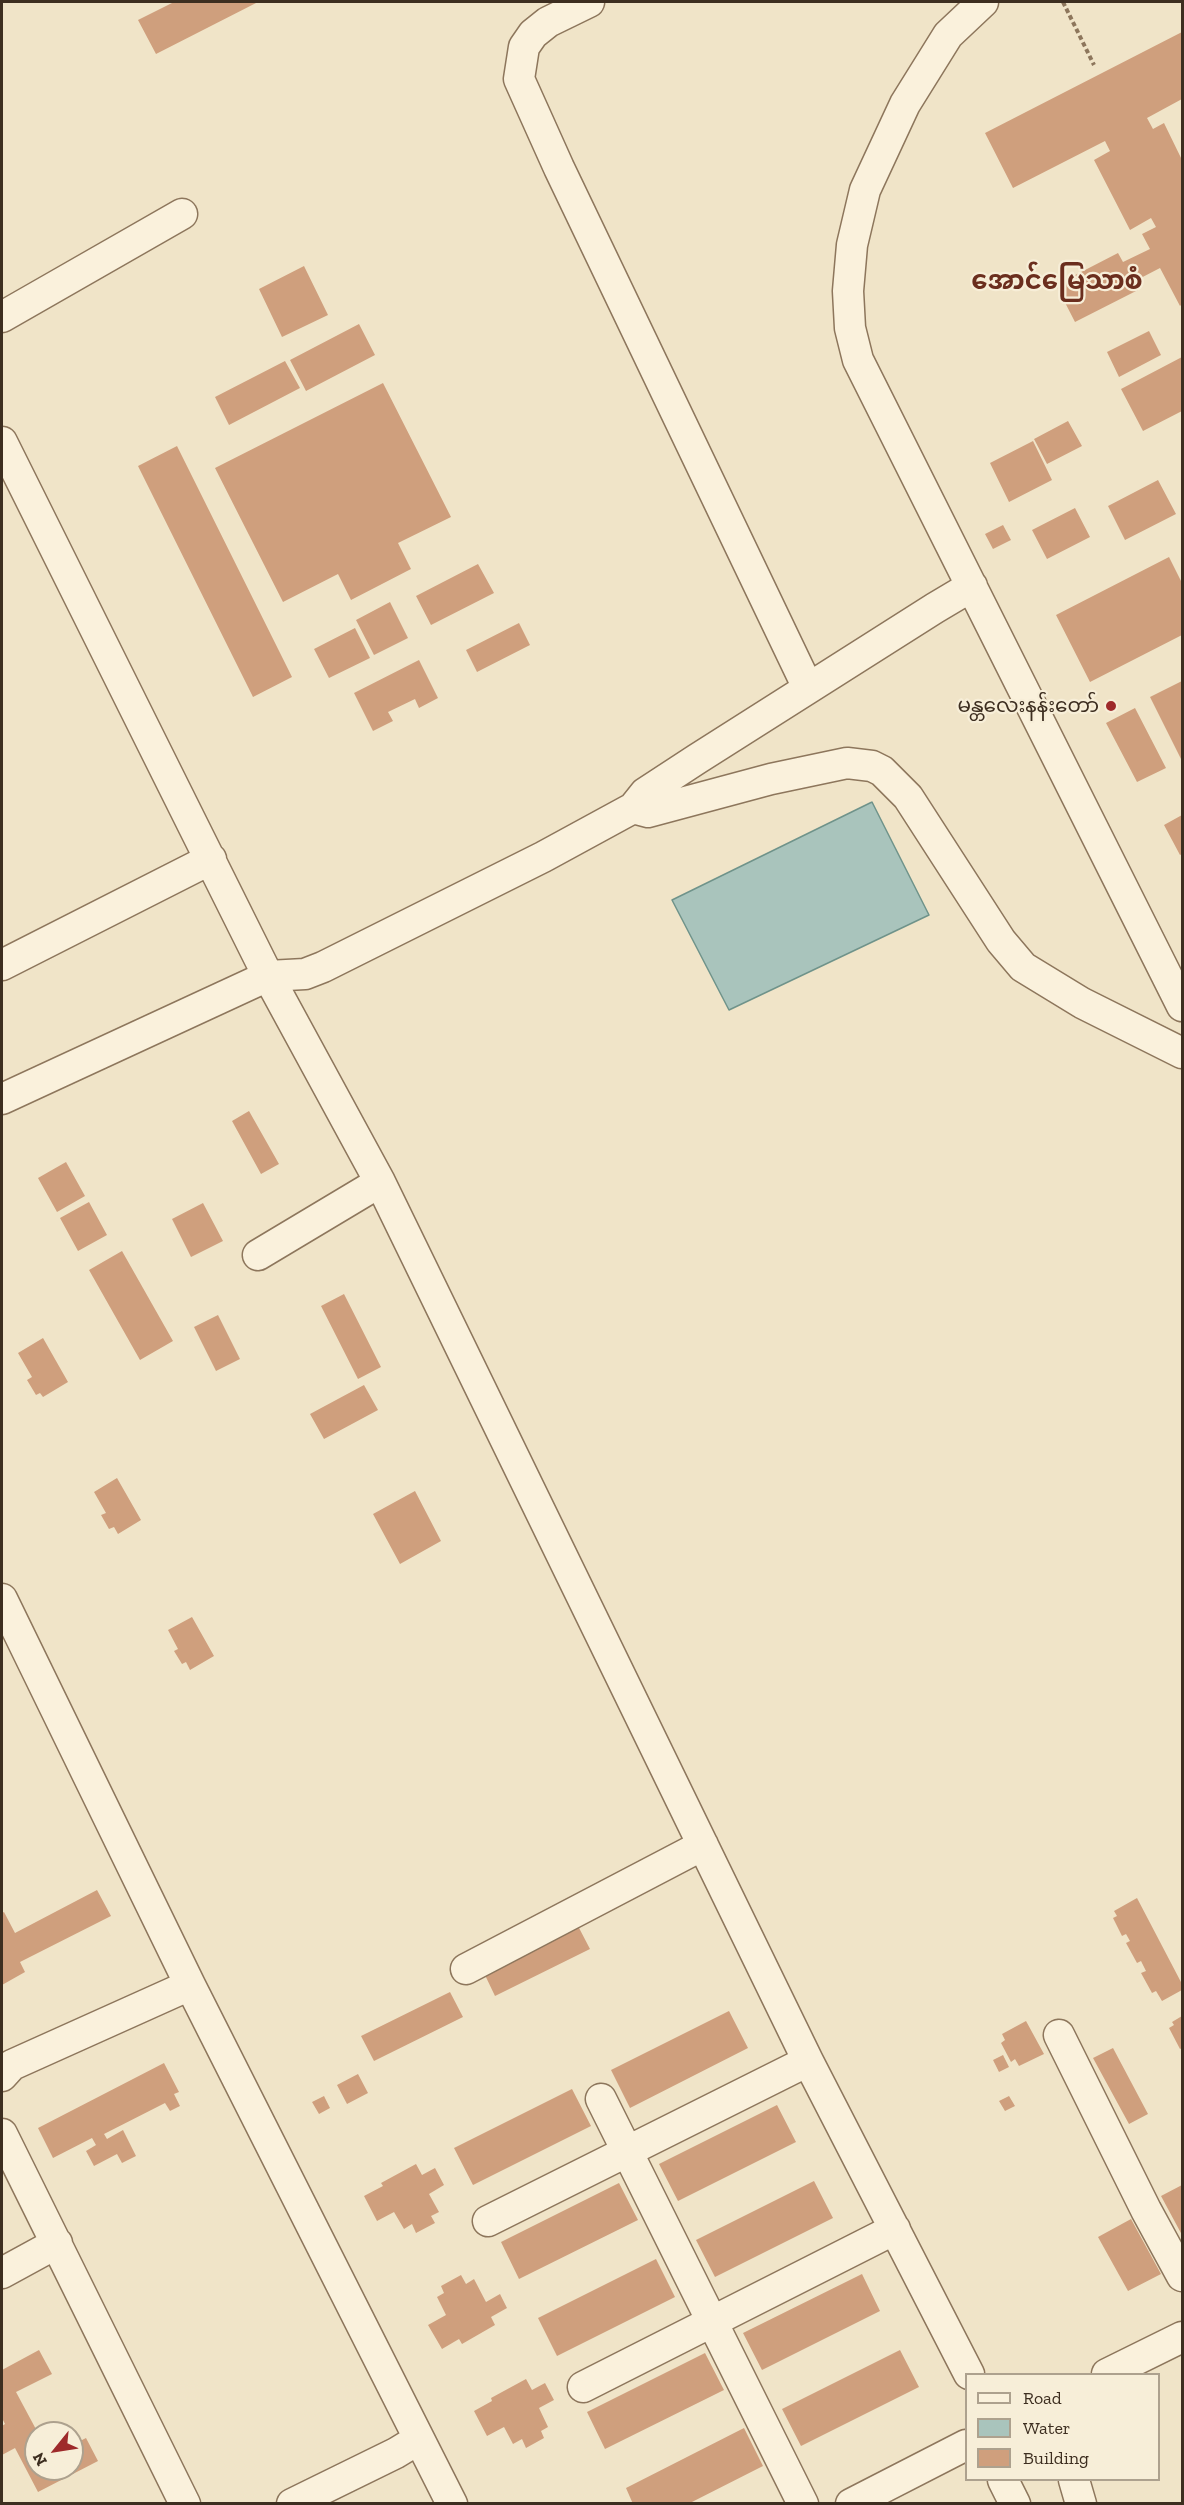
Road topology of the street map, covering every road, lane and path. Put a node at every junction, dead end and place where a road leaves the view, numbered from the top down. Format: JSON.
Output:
{"nodes":[{"id":1,"x":589,"y":2,"type":"edge"},
{"id":2,"x":983,"y":2,"type":"edge"},
{"id":3,"x":1063,"y":2,"type":"edge"},
{"id":4,"x":1094,"y":65,"type":"dead end"},
{"id":5,"x":182,"y":214,"type":"dead end"},
{"id":6,"x":2,"y":317,"type":"edge"},
{"id":7,"x":2,"y":442,"type":"edge"},
{"id":8,"x":972,"y":586,"type":"junction"},
{"id":9,"x":808,"y":688,"type":"junction"},
{"id":10,"x":633,"y":808,"type":"junction"},
{"id":11,"x":211,"y":859,"type":"junction"},
{"id":12,"x":2,"y":965,"type":"edge"},
{"id":13,"x":268,"y":976,"type":"junction"},
{"id":14,"x":1182,"y":1005,"type":"edge"},
{"id":15,"x":1182,"y":1053,"type":"edge"},
{"id":16,"x":2,"y":1100,"type":"edge"},
{"id":17,"x":380,"y":1182,"type":"junction"},
{"id":18,"x":258,"y":1255,"type":"dead end"},
{"id":19,"x":2,"y":1599,"type":"edge"},
{"id":20,"x":703,"y":1845,"type":"junction"},
{"id":21,"x":466,"y":1969,"type":"dead end"},
{"id":22,"x":190,"y":1985,"type":"junction"},
{"id":23,"x":1059,"y":2035,"type":"dead end"},
{"id":24,"x":808,"y":2061,"type":"junction"},
{"id":25,"x":2,"y":2076,"type":"edge"},
{"id":26,"x":601,"y":2099,"type":"dead end"},
{"id":27,"x":2,"y":2133,"type":"edge"},
{"id":28,"x":627,"y":2150,"type":"junction"},
{"id":29,"x":488,"y":2222,"type":"dead end"},
{"id":30,"x":895,"y":2229,"type":"junction"},
{"id":31,"x":57,"y":2243,"type":"junction"},
{"id":32,"x":2,"y":2273,"type":"edge"},
{"id":33,"x":1182,"y":2276,"type":"edge"},
{"id":34,"x":712,"y":2322,"type":"junction"},
{"id":35,"x":1182,"y":2337,"type":"edge"},
{"id":36,"x":968,"y":2373,"type":"edge"},
{"id":37,"x":1109,"y":2373,"type":"edge"},
{"id":38,"x":584,"y":2387,"type":"dead end"},
{"id":39,"x":408,"y":2446,"type":"junction"},
{"id":40,"x":965,"y":2446,"type":"edge"},
{"id":41,"x":1004,"y":2481,"type":"edge"},
{"id":42,"x":1074,"y":2481,"type":"edge"},
{"id":43,"x":185,"y":2504,"type":"edge"},
{"id":44,"x":292,"y":2504,"type":"edge"},
{"id":45,"x":452,"y":2504,"type":"edge"},
{"id":46,"x":803,"y":2504,"type":"edge"},
{"id":47,"x":851,"y":2504,"type":"edge"},
{"id":48,"x":1015,"y":2504,"type":"edge"},
{"id":49,"x":1081,"y":2504,"type":"edge"}],
"edges":[{"from":1,"to":9,"type":"street"},
{"from":2,"to":8,"type":"street"},
{"from":3,"to":4,"type":"path"},
{"from":5,"to":6,"type":"street"},
{"from":7,"to":11,"type":"street"},
{"from":8,"to":9,"type":"street"},
{"from":8,"to":14,"type":"street"},
{"from":9,"to":10,"type":"street"},
{"from":10,"to":13,"type":"street"},
{"from":10,"to":15,"type":"street"},
{"from":11,"to":12,"type":"street"},
{"from":11,"to":13,"type":"street"},
{"from":13,"to":16,"type":"street"},
{"from":13,"to":17,"type":"street"},
{"from":17,"to":18,"type":"street"},
{"from":17,"to":20,"type":"street"},
{"from":19,"to":22,"type":"street"},
{"from":20,"to":21,"type":"street"},
{"from":20,"to":24,"type":"street"},
{"from":22,"to":25,"type":"street"},
{"from":22,"to":39,"type":"street"},
{"from":23,"to":33,"type":"street"},
{"from":24,"to":28,"type":"street"},
{"from":24,"to":30,"type":"street"},
{"from":26,"to":28,"type":"street"},
{"from":27,"to":31,"type":"street"},
{"from":28,"to":29,"type":"street"},
{"from":28,"to":34,"type":"street"},
{"from":30,"to":34,"type":"street"},
{"from":30,"to":36,"type":"street"},
{"from":31,"to":32,"type":"street"},
{"from":31,"to":43,"type":"street"},
{"from":34,"to":38,"type":"street"},
{"from":34,"to":46,"type":"street"},
{"from":35,"to":37,"type":"street"},
{"from":39,"to":44,"type":"street"},
{"from":39,"to":45,"type":"street"},
{"from":40,"to":47,"type":"street"},
{"from":41,"to":48,"type":"street"},
{"from":42,"to":49,"type":"street"}]}
